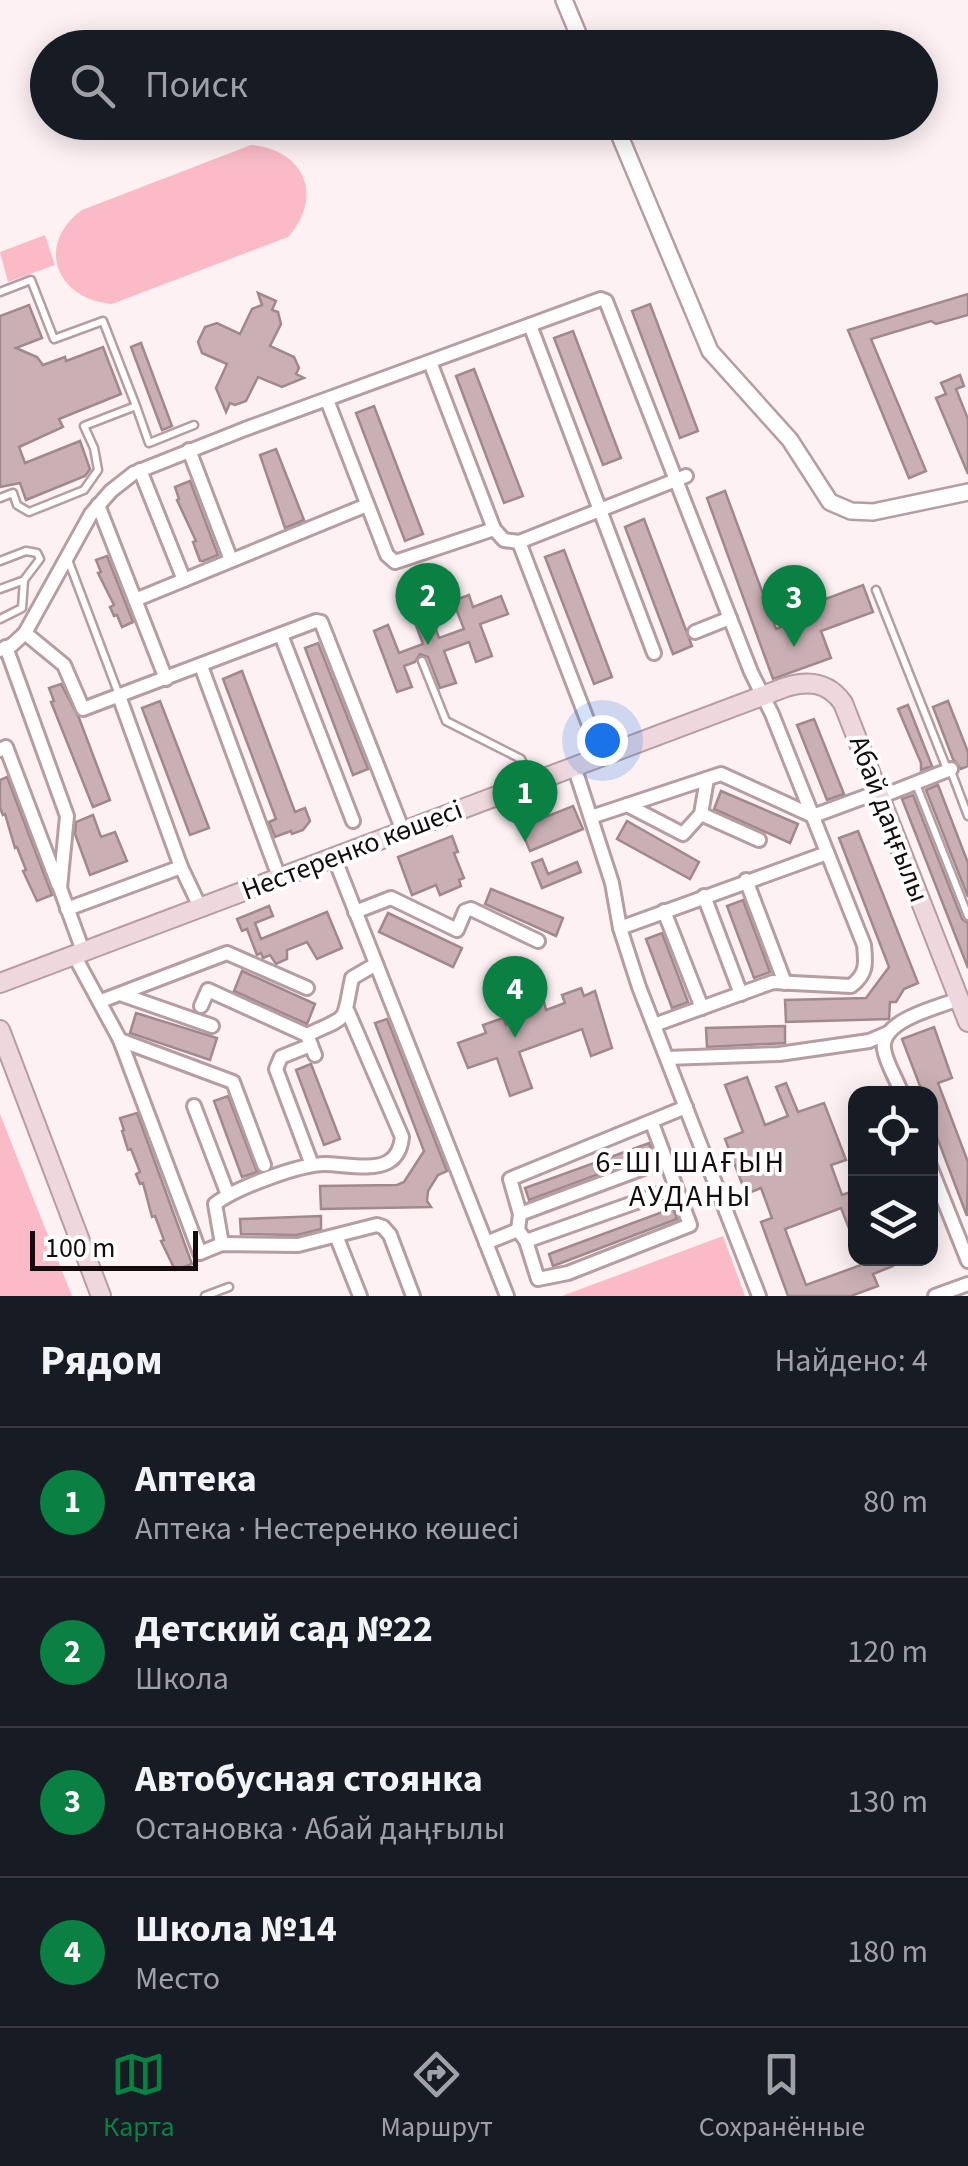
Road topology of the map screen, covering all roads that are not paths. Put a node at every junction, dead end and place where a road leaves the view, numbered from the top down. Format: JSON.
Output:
{"nodes":[{"id":1,"x":564,"y":0,"type":"edge"},
{"id":2,"x":576,"y":30,"type":"edge"},
{"id":3,"x":622,"y":140,"type":"edge"},
{"id":4,"x":0,"y":292,"type":"edge"},
{"id":5,"x":530,"y":326,"type":"junction"},
{"id":6,"x":430,"y":362,"type":"junction"},
{"id":7,"x":328,"y":400,"type":"junction"},
{"id":8,"x":136,"y":406,"type":"junction"},
{"id":9,"x":194,"y":425,"type":"dead end"},
{"id":10,"x":189,"y":450,"type":"junction"},
{"id":11,"x":140,"y":470,"type":"junction"},
{"id":12,"x":681,"y":478,"type":"junction"},
{"id":13,"x":968,"y":492,"type":"edge"},
{"id":14,"x":0,"y":498,"type":"edge"},
{"id":15,"x":98,"y":505,"type":"junction"},
{"id":16,"x":368,"y":505,"type":"junction"},
{"id":17,"x":600,"y":510,"type":"junction"},
{"id":18,"x":494,"y":529,"type":"junction"},
{"id":19,"x":519,"y":542,"type":"junction"},
{"id":20,"x":67,"y":556,"type":"junction"},
{"id":21,"x":0,"y":560,"type":"edge"},
{"id":22,"x":231,"y":560,"type":"junction"},
{"id":23,"x":24,"y":580,"type":"junction"},
{"id":24,"x":184,"y":580,"type":"junction"},
{"id":25,"x":0,"y":589,"type":"edge"},
{"id":26,"x":876,"y":590,"type":"dead end"},
{"id":27,"x":135,"y":600,"type":"junction"},
{"id":28,"x":730,"y":618,"type":"junction"},
{"id":29,"x":0,"y":619,"type":"edge"},
{"id":30,"x":695,"y":632,"type":"dead end"},
{"id":31,"x":26,"y":633,"type":"junction"},
{"id":32,"x":281,"y":635,"type":"junction"},
{"id":33,"x":3,"y":648,"type":"edge"},
{"id":34,"x":654,"y":653,"type":"dead end"},
{"id":35,"x":422,"y":662,"type":"dead end"},
{"id":36,"x":201,"y":666,"type":"junction"},
{"id":37,"x":166,"y":679,"type":"junction"},
{"id":38,"x":119,"y":696,"type":"junction"},
{"id":39,"x":761,"y":696,"type":"junction"},
{"id":40,"x":0,"y":750,"type":"edge"},
{"id":41,"x":601,"y":756,"type":"junction"},
{"id":42,"x":574,"y":766,"type":"junction"},
{"id":43,"x":949,"y":770,"type":"junction"},
{"id":44,"x":706,"y":780,"type":"junction"},
{"id":45,"x":532,"y":782,"type":"junction"},
{"id":46,"x":916,"y":783,"type":"junction"},
{"id":47,"x":879,"y":794,"type":"junction"},
{"id":48,"x":628,"y":805,"type":"junction"},
{"id":49,"x":701,"y":814,"type":"junction"},
{"id":50,"x":813,"y":816,"type":"junction"},
{"id":51,"x":968,"y":816,"type":"edge"},
{"id":52,"x":591,"y":817,"type":"junction"},
{"id":53,"x":353,"y":821,"type":"dead end"},
{"id":54,"x":403,"y":831,"type":"junction"},
{"id":55,"x":759,"y":840,"type":"dead end"},
{"id":56,"x":828,"y":853,"type":"junction"},
{"id":57,"x":334,"y":857,"type":"junction"},
{"id":58,"x":181,"y":866,"type":"junction"},
{"id":59,"x":279,"y":877,"type":"junction"},
{"id":60,"x":746,"y":880,"type":"junction"},
{"id":61,"x":60,"y":888,"type":"junction"},
{"id":62,"x":704,"y":896,"type":"junction"},
{"id":63,"x":200,"y":907,"type":"junction"},
{"id":64,"x":67,"y":909,"type":"junction"},
{"id":65,"x":664,"y":911,"type":"junction"},
{"id":66,"x":355,"y":912,"type":"junction"},
{"id":67,"x":968,"y":916,"type":"edge"},
{"id":68,"x":620,"y":928,"type":"junction"},
{"id":69,"x":538,"y":941,"type":"dead end"},
{"id":70,"x":78,"y":953,"type":"junction"},
{"id":71,"x":376,"y":964,"type":"junction"},
{"id":72,"x":0,"y":982,"type":"edge"},
{"id":73,"x":784,"y":983,"type":"junction"},
{"id":74,"x":307,"y":988,"type":"dead end"},
{"id":75,"x":741,"y":994,"type":"junction"},
{"id":76,"x":124,"y":995,"type":"junction"},
{"id":77,"x":959,"y":999,"type":"junction"},
{"id":78,"x":101,"y":1001,"type":"junction"},
{"id":79,"x":201,"y":1006,"type":"dead end"},
{"id":80,"x":702,"y":1008,"type":"junction"},
{"id":81,"x":348,"y":1012,"type":"junction"},
{"id":82,"x":968,"y":1022,"type":"edge"},
{"id":83,"x":212,"y":1026,"type":"dead end"},
{"id":84,"x":654,"y":1026,"type":"junction"},
{"id":85,"x":0,"y":1030,"type":"edge"},
{"id":86,"x":888,"y":1033,"type":"junction"},
{"id":87,"x":120,"y":1040,"type":"junction"},
{"id":88,"x":311,"y":1045,"type":"junction"},
{"id":89,"x":667,"y":1058,"type":"junction"},
{"id":90,"x":899,"y":1086,"type":"edge"},
{"id":91,"x":194,"y":1106,"type":"dead end"},
{"id":92,"x":686,"y":1108,"type":"junction"},
{"id":93,"x":652,"y":1124,"type":"junction"},
{"id":94,"x":666,"y":1160,"type":"junction"},
{"id":95,"x":264,"y":1165,"type":"dead end"},
{"id":96,"x":312,"y":1165,"type":"junction"},
{"id":97,"x":934,"y":1176,"type":"edge"},
{"id":98,"x":676,"y":1188,"type":"junction"},
{"id":99,"x":228,"y":1195,"type":"junction"},
{"id":100,"x":520,"y":1214,"type":"junction"},
{"id":101,"x":522,"y":1236,"type":"junction"},
{"id":102,"x":338,"y":1238,"type":"junction"},
{"id":103,"x":486,"y":1242,"type":"junction"},
{"id":104,"x":222,"y":1244,"type":"junction"},
{"id":105,"x":968,"y":1261,"type":"edge"},
{"id":106,"x":229,"y":1287,"type":"dead end"},
{"id":107,"x":962,"y":1289,"type":"edge"},
{"id":108,"x":101,"y":1296,"type":"edge"},
{"id":109,"x":205,"y":1296,"type":"edge"},
{"id":110,"x":360,"y":1296,"type":"edge"},
{"id":111,"x":413,"y":1296,"type":"edge"},
{"id":112,"x":507,"y":1296,"type":"edge"},
{"id":113,"x":759,"y":1296,"type":"edge"},
{"id":114,"x":935,"y":1296,"type":"edge"}],
"edges":[{"from":1,"to":2,"type":"street"},
{"from":3,"to":13,"type":"street"},
{"from":4,"to":8,"type":"lane"},
{"from":5,"to":6,"type":"street"},
{"from":5,"to":12,"type":"street"},
{"from":5,"to":17,"type":"street"},
{"from":6,"to":7,"type":"street"},
{"from":6,"to":18,"type":"street"},
{"from":7,"to":10,"type":"street"},
{"from":7,"to":16,"type":"street"},
{"from":8,"to":9,"type":"lane"},
{"from":8,"to":14,"type":"lane"},
{"from":10,"to":11,"type":"street"},
{"from":10,"to":22,"type":"street"},
{"from":11,"to":15,"type":"street"},
{"from":11,"to":24,"type":"street"},
{"from":12,"to":17,"type":"street"},
{"from":12,"to":28,"type":"street"},
{"from":15,"to":20,"type":"street"},
{"from":15,"to":27,"type":"street"},
{"from":16,"to":18,"type":"street"},
{"from":16,"to":22,"type":"street"},
{"from":17,"to":19,"type":"street"},
{"from":17,"to":34,"type":"street"},
{"from":18,"to":19,"type":"street"},
{"from":19,"to":41,"type":"street"},
{"from":20,"to":31,"type":"street"},
{"from":20,"to":38,"type":"lane"},
{"from":21,"to":23,"type":"lane"},
{"from":22,"to":24,"type":"street"},
{"from":23,"to":25,"type":"lane"},
{"from":23,"to":29,"type":"lane"},
{"from":24,"to":27,"type":"street"},
{"from":26,"to":43,"type":"lane"},
{"from":27,"to":37,"type":"street"},
{"from":28,"to":30,"type":"street"},
{"from":28,"to":39,"type":"street"},
{"from":31,"to":33,"type":"street"},
{"from":31,"to":38,"type":"street"},
{"from":32,"to":36,"type":"street"},
{"from":32,"to":53,"type":"street"},
{"from":32,"to":54,"type":"street"},
{"from":33,"to":61,"type":"street"},
{"from":35,"to":45,"type":"lane"},
{"from":36,"to":37,"type":"street"},
{"from":36,"to":59,"type":"street"},
{"from":37,"to":38,"type":"street"},
{"from":38,"to":58,"type":"street"},
{"from":39,"to":41,"type":"main road","name":"Нестеренко көшесі"},
{"from":39,"to":47,"type":"main road","name":"Абай даңғылы"},
{"from":39,"to":50,"type":"street"},
{"from":40,"to":61,"type":"street"},
{"from":41,"to":42,"type":"main road","name":"Нестеренко көшесі"},
{"from":42,"to":45,"type":"main road","name":"Нестеренко көшесі"},
{"from":42,"to":52,"type":"street"},
{"from":43,"to":46,"type":"street"},
{"from":43,"to":51,"type":"lane"},
{"from":44,"to":48,"type":"street"},
{"from":44,"to":49,"type":"street"},
{"from":44,"to":50,"type":"street"},
{"from":45,"to":54,"type":"main road","name":"Нестеренко көшесі"},
{"from":46,"to":47,"type":"street"},
{"from":46,"to":67,"type":"lane"},
{"from":47,"to":50,"type":"street"},
{"from":47,"to":77,"type":"main road","name":"Абай даңғылы"},
{"from":48,"to":49,"type":"street"},
{"from":48,"to":52,"type":"street"},
{"from":49,"to":55,"type":"street"},
{"from":50,"to":56,"type":"street"},
{"from":52,"to":68,"type":"street"},
{"from":54,"to":57,"type":"main road","name":"Нестеренко көшесі"},
{"from":56,"to":60,"type":"street"},
{"from":56,"to":73,"type":"street"},
{"from":57,"to":59,"type":"main road","name":"Нестеренко көшесі"},
{"from":57,"to":66,"type":"street"},
{"from":58,"to":63,"type":"street"},
{"from":58,"to":64,"type":"street"},
{"from":59,"to":63,"type":"main road","name":"Нестеренко көшесі"},
{"from":60,"to":62,"type":"street"},
{"from":60,"to":73,"type":"street"},
{"from":61,"to":64,"type":"street"},
{"from":62,"to":65,"type":"street"},
{"from":62,"to":75,"type":"street"},
{"from":63,"to":70,"type":"main road","name":"Нестеренко көшесі"},
{"from":64,"to":70,"type":"street"},
{"from":65,"to":68,"type":"street"},
{"from":65,"to":80,"type":"street"},
{"from":66,"to":69,"type":"street"},
{"from":66,"to":71,"type":"street"},
{"from":68,"to":84,"type":"street"},
{"from":70,"to":72,"type":"main road","name":"Нестеренко көшесі"},
{"from":70,"to":78,"type":"street"},
{"from":71,"to":81,"type":"street"},
{"from":71,"to":103,"type":"street"},
{"from":73,"to":75,"type":"street"},
{"from":74,"to":76,"type":"street"},
{"from":75,"to":80,"type":"street"},
{"from":76,"to":78,"type":"street"},
{"from":76,"to":83,"type":"street"},
{"from":77,"to":82,"type":"main road","name":"Абай даңғылы"},
{"from":77,"to":86,"type":"street"},
{"from":78,"to":87,"type":"street"},
{"from":79,"to":88,"type":"street"},
{"from":80,"to":84,"type":"street"},
{"from":81,"to":88,"type":"street"},
{"from":81,"to":96,"type":"street"},
{"from":84,"to":89,"type":"street"},
{"from":85,"to":108,"type":"main road"},
{"from":86,"to":89,"type":"street"},
{"from":86,"to":90,"type":"street"},
{"from":87,"to":95,"type":"street"},
{"from":87,"to":104,"type":"street"},
{"from":88,"to":96,"type":"street"},
{"from":89,"to":92,"type":"street"},
{"from":91,"to":99,"type":"street"},
{"from":92,"to":93,"type":"street"},
{"from":92,"to":113,"type":"street"},
{"from":93,"to":94,"type":"street"},
{"from":93,"to":100,"type":"street"},
{"from":94,"to":98,"type":"street"},
{"from":94,"to":100,"type":"street"},
{"from":96,"to":99,"type":"street"},
{"from":97,"to":105,"type":"street"},
{"from":98,"to":101,"type":"street"},
{"from":98,"to":101,"type":"street"},
{"from":99,"to":104,"type":"street"},
{"from":100,"to":101,"type":"street"},
{"from":101,"to":103,"type":"street"},
{"from":102,"to":104,"type":"street"},
{"from":102,"to":110,"type":"street"},
{"from":102,"to":111,"type":"street"},
{"from":103,"to":112,"type":"street"},
{"from":106,"to":109,"type":"lane"},
{"from":107,"to":114,"type":"street"}]}
